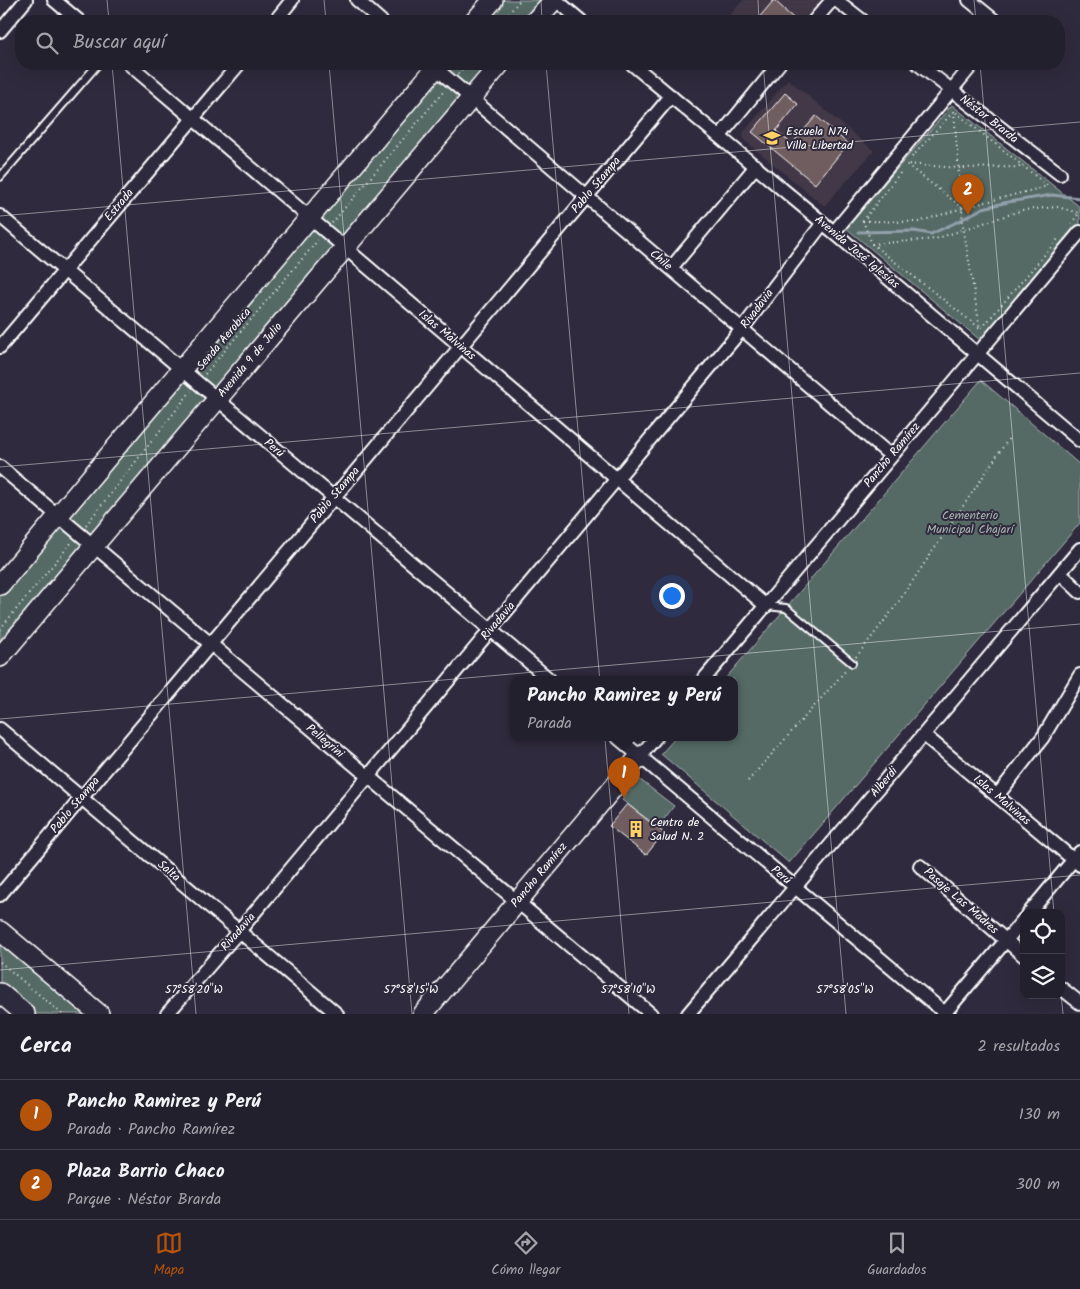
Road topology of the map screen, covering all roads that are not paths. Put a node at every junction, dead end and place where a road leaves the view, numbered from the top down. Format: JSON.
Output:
{"nodes":[{"id":1,"x":26,"y":0,"type":"edge"},
{"id":2,"x":54,"y":0,"type":"edge"},
{"id":3,"x":292,"y":0,"type":"edge"},
{"id":4,"x":356,"y":0,"type":"edge"},
{"id":5,"x":493,"y":0,"type":"edge"},
{"id":6,"x":555,"y":0,"type":"edge"},
{"id":7,"x":832,"y":0,"type":"edge"},
{"id":8,"x":836,"y":0,"type":"edge"},
{"id":9,"x":969,"y":0,"type":"edge"},
{"id":10,"x":72,"y":15,"type":"edge"},
{"id":11,"x":280,"y":15,"type":"edge"},
{"id":12,"x":374,"y":15,"type":"edge"},
{"id":13,"x":480,"y":15,"type":"edge"},
{"id":14,"x":541,"y":15,"type":"edge"},
{"id":15,"x":574,"y":15,"type":"edge"},
{"id":16,"x":819,"y":15,"type":"edge"},
{"id":17,"x":855,"y":15,"type":"edge"},
{"id":18,"x":988,"y":15,"type":"edge"},
{"id":19,"x":0,"y":31,"type":"edge"},
{"id":20,"x":93,"y":70,"type":"edge"},
{"id":21,"x":136,"y":70,"type":"edge"},
{"id":22,"x":234,"y":70,"type":"edge"},
{"id":23,"x":431,"y":70,"type":"edge"},
{"id":24,"x":440,"y":70,"type":"edge"},
{"id":25,"x":495,"y":70,"type":"edge"},
{"id":26,"x":639,"y":70,"type":"edge"},
{"id":27,"x":774,"y":70,"type":"edge"},
{"id":28,"x":926,"y":70,"type":"edge"},
{"id":29,"x":968,"y":70,"type":"edge"},
{"id":30,"x":951,"y":90,"type":"junction"},
{"id":31,"x":671,"y":96,"type":"junction"},
{"id":32,"x":471,"y":98,"type":"junction"},
{"id":33,"x":193,"y":118,"type":"junction"},
{"id":34,"x":720,"y":136,"type":"junction"},
{"id":35,"x":756,"y":166,"type":"junction"},
{"id":36,"x":1060,"y":174,"type":"dead end"},
{"id":37,"x":0,"y":177,"type":"edge"},
{"id":38,"x":586,"y":196,"type":"junction"},
{"id":39,"x":0,"y":216,"type":"edge"},
{"id":40,"x":309,"y":218,"type":"junction"},
{"id":41,"x":823,"y":222,"type":"junction"},
{"id":42,"x":834,"y":232,"type":"junction"},
{"id":43,"x":1080,"y":232,"type":"edge"},
{"id":44,"x":345,"y":248,"type":"junction"},
{"id":45,"x":671,"y":268,"type":"junction"},
{"id":46,"x":64,"y":271,"type":"junction"},
{"id":47,"x":742,"y":329,"type":"junction"},
{"id":48,"x":461,"y":346,"type":"junction"},
{"id":49,"x":0,"y":347,"type":"edge"},
{"id":50,"x":978,"y":354,"type":"junction"},
{"id":51,"x":181,"y":369,"type":"junction"},
{"id":52,"x":217,"y":399,"type":"junction"},
{"id":53,"x":1080,"y":442,"type":"edge"},
{"id":54,"x":891,"y":456,"type":"junction"},
{"id":55,"x":0,"y":467,"type":"edge"},
{"id":56,"x":617,"y":479,"type":"junction"},
{"id":57,"x":333,"y":498,"type":"junction"},
{"id":58,"x":58,"y":516,"type":"junction"},
{"id":59,"x":94,"y":546,"type":"junction"},
{"id":60,"x":1080,"y":549,"type":"edge"},
{"id":61,"x":1060,"y":574,"type":"junction"},
{"id":62,"x":0,"y":585,"type":"edge"},
{"id":63,"x":1080,"y":592,"type":"edge"},
{"id":64,"x":766,"y":606,"type":"junction"},
{"id":65,"x":491,"y":630,"type":"junction"},
{"id":66,"x":210,"y":644,"type":"junction"},
{"id":67,"x":0,"y":657,"type":"edge"},
{"id":68,"x":852,"y":663,"type":"road end"},
{"id":69,"x":1080,"y":674,"type":"edge"},
{"id":70,"x":545,"y":676,"type":"edge"},
{"id":71,"x":707,"y":676,"type":"edge"},
{"id":72,"x":0,"y":728,"type":"edge"},
{"id":73,"x":924,"y":735,"type":"junction"},
{"id":74,"x":622,"y":741,"type":"edge"},
{"id":75,"x":653,"y":741,"type":"edge"},
{"id":76,"x":640,"y":756,"type":"junction"},
{"id":77,"x":368,"y":776,"type":"junction"},
{"id":78,"x":997,"y":796,"type":"junction"},
{"id":79,"x":82,"y":798,"type":"junction"},
{"id":80,"x":1078,"y":859,"type":"edge"},
{"id":81,"x":920,"y":866,"type":"dead end"},
{"id":82,"x":795,"y":887,"type":"junction"},
{"id":83,"x":0,"y":895,"type":"edge"},
{"id":84,"x":517,"y":902,"type":"junction"},
{"id":85,"x":1033,"y":909,"type":"edge"},
{"id":86,"x":1020,"y":924,"type":"edge"},
{"id":87,"x":0,"y":931,"type":"edge"},
{"id":88,"x":239,"y":931,"type":"junction"},
{"id":89,"x":1005,"y":941,"type":"junction"},
{"id":90,"x":1021,"y":954,"type":"edge"},
{"id":91,"x":1065,"y":991,"type":"edge"},
{"id":92,"x":0,"y":993,"type":"edge"},
{"id":93,"x":1080,"y":1003,"type":"edge"},
{"id":94,"x":25,"y":1014,"type":"edge"},
{"id":95,"x":99,"y":1014,"type":"edge"},
{"id":96,"x":167,"y":1014,"type":"edge"},
{"id":97,"x":337,"y":1014,"type":"edge"},
{"id":98,"x":423,"y":1014,"type":"edge"},
{"id":99,"x":651,"y":1014,"type":"edge"},
{"id":100,"x":688,"y":1014,"type":"edge"},
{"id":101,"x":945,"y":1014,"type":"edge"}],
"edges":[{"from":1,"to":19,"type":"street"},
{"from":2,"to":10,"type":"street"},
{"from":3,"to":11,"type":"street"},
{"from":4,"to":12,"type":"street"},
{"from":5,"to":13,"type":"main road"},
{"from":6,"to":14,"type":"main road"},
{"from":6,"to":15,"type":"street"},
{"from":7,"to":16,"type":"street"},
{"from":8,"to":17,"type":"street"},
{"from":9,"to":18,"type":"street"},
{"from":20,"to":37,"type":"lane"},
{"from":21,"to":33,"type":"street","name":"Islas Malvinas"},
{"from":22,"to":33,"type":"street","name":"Estrada"},
{"from":23,"to":40,"type":"main road"},
{"from":24,"to":32,"type":"street","name":"Chile"},
{"from":25,"to":32,"type":"main road","name":"Avenida 9 de Julio"},
{"from":26,"to":31,"type":"street","name":"Avenida José Iglesias"},
{"from":27,"to":34,"type":"street"},
{"from":28,"to":30,"type":"street","name":"Néstor Brarda"},
{"from":29,"to":30,"type":"street"},
{"from":30,"to":36,"type":"street","name":"Néstor Brarda"},
{"from":30,"to":42,"type":"street"},
{"from":31,"to":34,"type":"street","name":"Avenida José Iglesias"},
{"from":31,"to":38,"type":"street","name":"Pablo Stampa"},
{"from":32,"to":38,"type":"street","name":"Chile"},
{"from":32,"to":44,"type":"main road","name":"Avenida 9 de Julio"},
{"from":33,"to":40,"type":"street","name":"Islas Malvinas"},
{"from":33,"to":46,"type":"street","name":"Estrada"},
{"from":34,"to":35,"type":"street","name":"Avenida José Iglesias"},
{"from":35,"to":41,"type":"street","name":"Avenida José Iglesias"},
{"from":35,"to":45,"type":"street"},
{"from":38,"to":45,"type":"street","name":"Chile"},
{"from":38,"to":48,"type":"street","name":"Pablo Stampa"},
{"from":39,"to":46,"type":"street","name":"Perú"},
{"from":40,"to":44,"type":"street","name":"Islas Malvinas"},
{"from":40,"to":51,"type":"main road"},
{"from":41,"to":42,"type":"street","name":"Avenida José Iglesias"},
{"from":41,"to":47,"type":"street","name":"Rivadavia"},
{"from":42,"to":50,"type":"street","name":"Avenida José Iglesias"},
{"from":43,"to":50,"type":"street","name":"Pancho Ramírez"},
{"from":44,"to":48,"type":"street","name":"Islas Malvinas"},
{"from":44,"to":52,"type":"main road","name":"Avenida 9 de Julio"},
{"from":45,"to":47,"type":"street","name":"Chile"},
{"from":46,"to":49,"type":"street","name":"Estrada"},
{"from":46,"to":51,"type":"street","name":"Perú"},
{"from":47,"to":54,"type":"street","name":"Chile"},
{"from":47,"to":56,"type":"street","name":"Rivadavia"},
{"from":48,"to":56,"type":"street","name":"Islas Malvinas"},
{"from":48,"to":57,"type":"street","name":"Pablo Stampa"},
{"from":50,"to":53,"type":"street","name":"Avenida José Iglesias"},
{"from":50,"to":54,"type":"street","name":"Pancho Ramírez"},
{"from":51,"to":52,"type":"street","name":"Perú"},
{"from":51,"to":58,"type":"main road"},
{"from":52,"to":57,"type":"street","name":"Perú"},
{"from":52,"to":59,"type":"main road","name":"Avenida 9 de Julio"},
{"from":54,"to":64,"type":"street","name":"Pancho Ramírez"},
{"from":55,"to":58,"type":"street","name":"Pellegrini"},
{"from":56,"to":64,"type":"street","name":"Islas Malvinas"},
{"from":56,"to":65,"type":"street","name":"Rivadavia"},
{"from":57,"to":65,"type":"street","name":"Perú"},
{"from":57,"to":66,"type":"street","name":"Pablo Stampa"},
{"from":58,"to":59,"type":"street","name":"Pellegrini"},
{"from":58,"to":62,"type":"main road"},
{"from":59,"to":66,"type":"street","name":"Pellegrini"},
{"from":59,"to":67,"type":"main road","name":"Avenida 9 de Julio"},
{"from":60,"to":61,"type":"street","name":"Alberdi"},
{"from":61,"to":63,"type":"street"},
{"from":61,"to":73,"type":"street","name":"Alberdi"},
{"from":64,"to":68,"type":"lane"},
{"from":64,"to":71,"type":"street","name":"Pancho Ramírez"},
{"from":65,"to":70,"type":"street","name":"Perú"},
{"from":65,"to":77,"type":"street","name":"Rivadavia"},
{"from":66,"to":77,"type":"street","name":"Pellegrini"},
{"from":66,"to":79,"type":"street","name":"Pablo Stampa"},
{"from":69,"to":78,"type":"street"},
{"from":72,"to":79,"type":"street","name":"Salta"},
{"from":73,"to":78,"type":"street","name":"Islas Malvinas"},
{"from":73,"to":82,"type":"street","name":"Alberdi"},
{"from":74,"to":76,"type":"street","name":"Perú"},
{"from":75,"to":76,"type":"street","name":"Pancho Ramírez"},
{"from":76,"to":82,"type":"street","name":"Perú"},
{"from":76,"to":84,"type":"main road","name":"Pancho Ramírez"},
{"from":77,"to":84,"type":"street","name":"Pellegrini"},
{"from":77,"to":88,"type":"street","name":"Rivadavia"},
{"from":78,"to":80,"type":"street","name":"Islas Malvinas"},
{"from":79,"to":83,"type":"street","name":"Pablo Stampa"},
{"from":79,"to":88,"type":"street","name":"Salta"},
{"from":80,"to":85,"type":"street"},
{"from":81,"to":89,"type":"street","name":"Pasaje Las Madres"},
{"from":82,"to":100,"type":"street","name":"Alberdi"},
{"from":82,"to":101,"type":"street","name":"Perú"},
{"from":84,"to":98,"type":"main road","name":"Pancho Ramírez"},
{"from":84,"to":99,"type":"street","name":"Pellegrini"},
{"from":86,"to":89,"type":"street"},
{"from":87,"to":95,"type":"main road"},
{"from":88,"to":96,"type":"street","name":"Rivadavia"},
{"from":88,"to":97,"type":"street","name":"Salta"},
{"from":89,"to":90,"type":"street","name":"Pasaje Las Madres"},
{"from":89,"to":101,"type":"street"},
{"from":91,"to":93,"type":"street"},
{"from":92,"to":94,"type":"main road"}]}
